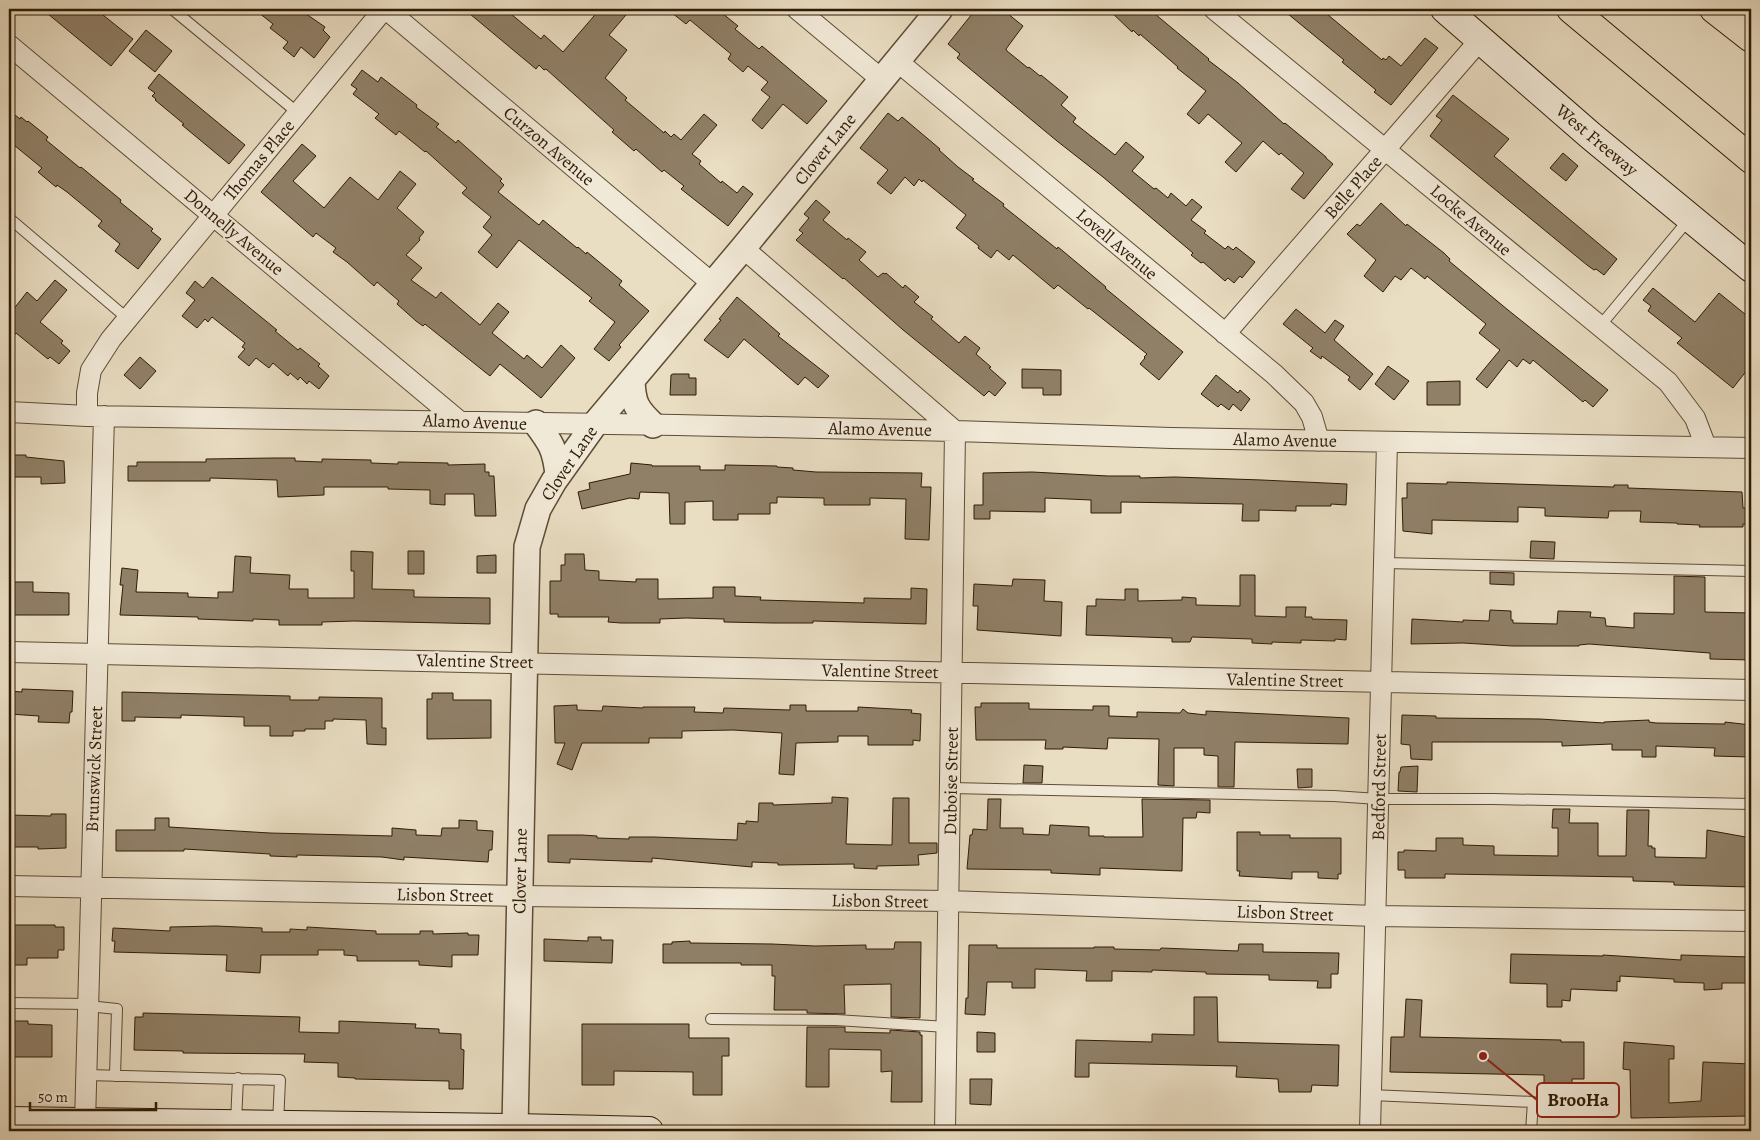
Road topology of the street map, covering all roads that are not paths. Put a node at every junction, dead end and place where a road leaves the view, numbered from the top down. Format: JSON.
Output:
{"nodes":[{"id":1,"x":172,"y":9,"type":"edge"},
{"id":2,"x":385,"y":9,"type":"edge"},
{"id":3,"x":797,"y":9,"type":"edge"},
{"id":4,"x":940,"y":9,"type":"edge"},
{"id":5,"x":1214,"y":9,"type":"edge"},
{"id":6,"x":1445,"y":9,"type":"edge"},
{"id":7,"x":1571,"y":9,"type":"edge"},
{"id":8,"x":1714,"y":9,"type":"edge"},
{"id":9,"x":1751,"y":38,"type":"edge"},
{"id":10,"x":1480,"y":40,"type":"junction"},
{"id":11,"x":9,"y":45,"type":"edge"},
{"id":12,"x":889,"y":70,"type":"junction"},
{"id":13,"x":298,"y":113,"type":"junction"},
{"id":14,"x":1724,"y":136,"type":"junction"},
{"id":15,"x":1386,"y":149,"type":"junction"},
{"id":16,"x":1751,"y":158,"type":"edge"},
{"id":17,"x":1751,"y":177,"type":"edge"},
{"id":18,"x":214,"y":215,"type":"junction"},
{"id":19,"x":9,"y":218,"type":"edge"},
{"id":20,"x":1690,"y":218,"type":"junction"},
{"id":21,"x":743,"y":248,"type":"junction"},
{"id":22,"x":1751,"y":268,"type":"edge"},
{"id":23,"x":713,"y":284,"type":"junction"},
{"id":24,"x":128,"y":319,"type":"junction"},
{"id":25,"x":1600,"y":326,"type":"junction"},
{"id":26,"x":1225,"y":334,"type":"junction"},
{"id":27,"x":632,"y":381,"type":"junction"},
{"id":28,"x":9,"y":412,"type":"edge"},
{"id":29,"x":95,"y":416,"type":"junction"},
{"id":30,"x":458,"y":421,"type":"junction"},
{"id":31,"x":536,"y":423,"type":"junction"},
{"id":32,"x":594,"y":425,"type":"junction"},
{"id":33,"x":653,"y":425,"type":"junction"},
{"id":34,"x":955,"y":430,"type":"junction"},
{"id":35,"x":1319,"y":441,"type":"junction"},
{"id":36,"x":1387,"y":442,"type":"junction"},
{"id":37,"x":1706,"y":447,"type":"junction"},
{"id":38,"x":1751,"y":448,"type":"edge"},
{"id":39,"x":558,"y":474,"type":"junction"},
{"id":40,"x":1384,"y":562,"type":"junction"},
{"id":41,"x":1751,"y":571,"type":"edge"},
{"id":42,"x":9,"y":652,"type":"edge"},
{"id":43,"x":97,"y":654,"type":"junction"},
{"id":44,"x":525,"y":662,"type":"junction"},
{"id":45,"x":952,"y":673,"type":"junction"},
{"id":46,"x":1381,"y":682,"type":"junction"},
{"id":47,"x":1751,"y":690,"type":"edge"},
{"id":48,"x":950,"y":788,"type":"junction"},
{"id":49,"x":1378,"y":799,"type":"junction"},
{"id":50,"x":1751,"y":804,"type":"edge"},
{"id":51,"x":9,"y":886,"type":"edge"},
{"id":52,"x":91,"y":887,"type":"junction"},
{"id":53,"x":519,"y":896,"type":"junction"},
{"id":54,"x":949,"y":902,"type":"junction"},
{"id":55,"x":1375,"y":916,"type":"junction"},
{"id":56,"x":1751,"y":921,"type":"edge"},
{"id":57,"x":9,"y":1003,"type":"edge"},
{"id":58,"x":88,"y":1005,"type":"junction"},
{"id":59,"x":711,"y":1019,"type":"dead end"},
{"id":60,"x":947,"y":1027,"type":"junction"},
{"id":61,"x":87,"y":1075,"type":"junction"},
{"id":62,"x":114,"y":1076,"type":"junction"},
{"id":63,"x":238,"y":1078,"type":"junction"},
{"id":64,"x":1371,"y":1095,"type":"junction"},
{"id":65,"x":9,"y":1121,"type":"edge"},
{"id":66,"x":85,"y":1123,"type":"junction"},
{"id":67,"x":236,"y":1125,"type":"junction"},
{"id":68,"x":278,"y":1125,"type":"junction"},
{"id":69,"x":515,"y":1128,"type":"junction"},
{"id":70,"x":649,"y":1131,"type":"edge"},
{"id":71,"x":945,"y":1131,"type":"edge"},
{"id":72,"x":1370,"y":1131,"type":"edge"},
{"id":73,"x":1531,"y":1131,"type":"edge"}],
"edges":[{"from":1,"to":13,"type":"lane"},
{"from":2,"to":13,"type":"street","name":"Thomas Place"},
{"from":2,"to":23,"type":"street","name":"Curzon Avenue"},
{"from":3,"to":12,"type":"street","name":"Lovell Avenue"},
{"from":4,"to":12,"type":"street","name":"Clover Lane"},
{"from":5,"to":15,"type":"street","name":"Locke Avenue"},
{"from":6,"to":10,"type":"main road","name":"West Freeway"},
{"from":7,"to":14,"type":"highway"},
{"from":8,"to":9,"type":"highway"},
{"from":10,"to":15,"type":"street","name":"Belle Place"},
{"from":10,"to":20,"type":"main road","name":"West Freeway"},
{"from":11,"to":18,"type":"street","name":"Donnelly Avenue"},
{"from":12,"to":21,"type":"street","name":"Clover Lane"},
{"from":12,"to":26,"type":"street","name":"Lovell Avenue"},
{"from":13,"to":18,"type":"street","name":"Thomas Place"},
{"from":14,"to":16,"type":"highway"},
{"from":14,"to":17,"type":"highway"},
{"from":15,"to":25,"type":"street","name":"Locke Avenue"},
{"from":15,"to":26,"type":"street","name":"Belle Place"},
{"from":18,"to":24,"type":"street","name":"Thomas Place"},
{"from":18,"to":30,"type":"street","name":"Donnelly Avenue"},
{"from":19,"to":24,"type":"lane"},
{"from":20,"to":22,"type":"main road","name":"West Freeway"},
{"from":20,"to":25,"type":"lane"},
{"from":21,"to":23,"type":"street","name":"Clover Lane"},
{"from":21,"to":34,"type":"street"},
{"from":23,"to":27,"type":"street","name":"Clover Lane"},
{"from":24,"to":29,"type":"street","name":"Thomas Place"},
{"from":25,"to":37,"type":"street","name":"Locke Avenue"},
{"from":26,"to":35,"type":"street","name":"Lovell Avenue"},
{"from":27,"to":32,"type":"street","name":"Clover Lane"},
{"from":27,"to":33,"type":"street"},
{"from":28,"to":29,"type":"street","name":"Alamo Avenue"},
{"from":29,"to":30,"type":"street","name":"Alamo Avenue"},
{"from":29,"to":43,"type":"street","name":"Brunswick Street"},
{"from":30,"to":31,"type":"street","name":"Alamo Avenue"},
{"from":31,"to":32,"type":"street","name":"Alamo Avenue"},
{"from":31,"to":39,"type":"street"},
{"from":32,"to":33,"type":"street","name":"Alamo Avenue"},
{"from":32,"to":39,"type":"street","name":"Clover Lane"},
{"from":33,"to":34,"type":"street","name":"Alamo Avenue"},
{"from":34,"to":35,"type":"street","name":"Alamo Avenue"},
{"from":34,"to":45,"type":"street","name":"Duboise Street"},
{"from":35,"to":36,"type":"street","name":"Alamo Avenue"},
{"from":36,"to":37,"type":"street","name":"Alamo Avenue"},
{"from":36,"to":40,"type":"street","name":"Bedford Street"},
{"from":37,"to":38,"type":"street","name":"Alamo Avenue"},
{"from":39,"to":44,"type":"street","name":"Clover Lane"},
{"from":40,"to":41,"type":"lane"},
{"from":40,"to":46,"type":"street","name":"Bedford Street"},
{"from":42,"to":43,"type":"street","name":"Valentine Street"},
{"from":43,"to":44,"type":"street","name":"Valentine Street"},
{"from":43,"to":52,"type":"street","name":"Brunswick Street"},
{"from":44,"to":45,"type":"street","name":"Valentine Street"},
{"from":44,"to":53,"type":"street","name":"Clover Lane"},
{"from":45,"to":46,"type":"street","name":"Valentine Street"},
{"from":45,"to":48,"type":"street","name":"Duboise Street"},
{"from":46,"to":47,"type":"street","name":"Valentine Street"},
{"from":46,"to":49,"type":"street","name":"Bedford Street"},
{"from":48,"to":49,"type":"lane"},
{"from":48,"to":54,"type":"street","name":"Duboise Street"},
{"from":49,"to":50,"type":"lane"},
{"from":49,"to":55,"type":"street","name":"Bedford Street"},
{"from":51,"to":52,"type":"street","name":"Lisbon Street"},
{"from":52,"to":53,"type":"street","name":"Lisbon Street"},
{"from":52,"to":58,"type":"street","name":"Brunswick Street"},
{"from":53,"to":54,"type":"street","name":"Lisbon Street"},
{"from":53,"to":69,"type":"street","name":"Clover Lane"},
{"from":54,"to":55,"type":"street","name":"Lisbon Street"},
{"from":54,"to":60,"type":"street","name":"Duboise Street"},
{"from":55,"to":56,"type":"street","name":"Lisbon Street"},
{"from":55,"to":64,"type":"street","name":"Bedford Street"},
{"from":57,"to":58,"type":"lane"},
{"from":58,"to":61,"type":"street","name":"Brunswick Street"},
{"from":58,"to":62,"type":"lane"},
{"from":59,"to":60,"type":"lane"},
{"from":60,"to":71,"type":"street","name":"Duboise Street"},
{"from":61,"to":62,"type":"lane"},
{"from":61,"to":66,"type":"street","name":"Brunswick Street"},
{"from":62,"to":63,"type":"lane"},
{"from":63,"to":67,"type":"lane"},
{"from":63,"to":68,"type":"lane"},
{"from":64,"to":72,"type":"street","name":"Bedford Street"},
{"from":64,"to":73,"type":"lane"},
{"from":65,"to":66,"type":"main road"},
{"from":66,"to":67,"type":"main road"},
{"from":67,"to":68,"type":"main road"},
{"from":68,"to":69,"type":"main road"},
{"from":69,"to":70,"type":"main road"}]}
